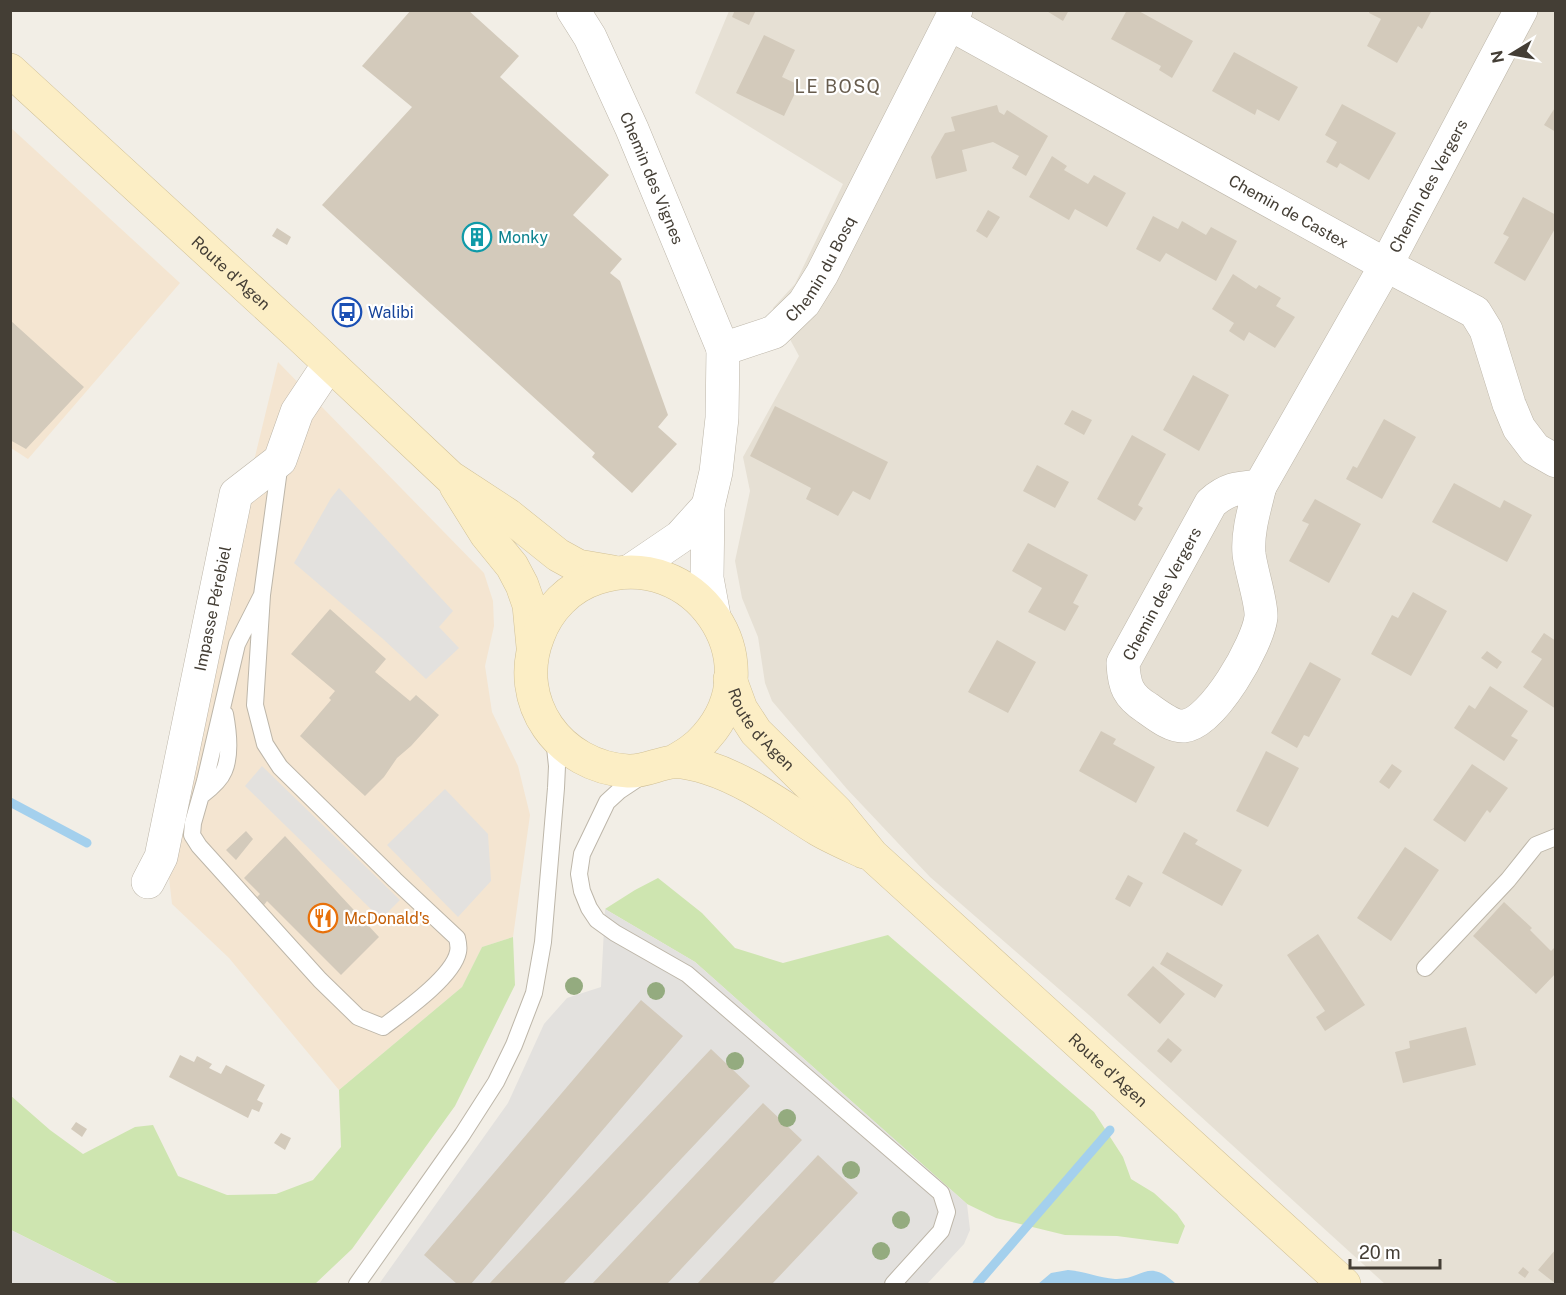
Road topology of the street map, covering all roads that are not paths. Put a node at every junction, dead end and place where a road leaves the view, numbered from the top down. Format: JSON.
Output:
{"nodes":[{"id":1,"x":573,"y":10,"type":"edge"},
{"id":2,"x":1521,"y":10,"type":"edge"},
{"id":3,"x":953,"y":17,"type":"edge"},
{"id":4,"x":10,"y":70,"type":"edge"},
{"id":5,"x":1386,"y":265,"type":"junction"},
{"id":6,"x":723,"y":349,"type":"junction"},
{"id":7,"x":329,"y":364,"type":"junction"},
{"id":8,"x":280,"y":460,"type":"junction"},
{"id":9,"x":1556,"y":461,"type":"edge"},
{"id":10,"x":450,"y":477,"type":"junction"},
{"id":11,"x":1260,"y":486,"type":"junction"},
{"id":12,"x":708,"y":506,"type":"junction"},
{"id":13,"x":621,"y":572,"type":"junction"},
{"id":14,"x":262,"y":595,"type":"junction"},
{"id":15,"x":714,"y":616,"type":"junction"},
{"id":16,"x":533,"y":648,"type":"junction"},
{"id":17,"x":730,"y":679,"type":"junction"},
{"id":18,"x":554,"y":735,"type":"junction"},
{"id":19,"x":663,"y":765,"type":"junction"},
{"id":20,"x":1556,"y":837,"type":"edge"},
{"id":21,"x":872,"y":855,"type":"junction"},
{"id":22,"x":148,"y":882,"type":"dead end"},
{"id":23,"x":1425,"y":968,"type":"dead end"},
{"id":24,"x":357,"y":1284,"type":"edge"},
{"id":25,"x":893,"y":1284,"type":"edge"},
{"id":26,"x":1344,"y":1284,"type":"edge"}],
"edges":[{"from":1,"to":6,"type":"street","name":"Chemin des Vignes"},
{"from":2,"to":5,"type":"street","name":"Chemin des Vergers"},
{"from":3,"to":5,"type":"street","name":"Chemin de Castex"},
{"from":3,"to":6,"type":"street","name":"Chemin du Bosq"},
{"from":4,"to":7,"type":"main road","name":"Route d'Agen"},
{"from":5,"to":9,"type":"street","name":"Chemin de Castex"},
{"from":5,"to":11,"type":"street","name":"Chemin des Vergers"},
{"from":6,"to":12,"type":"street"},
{"from":7,"to":8,"type":"street"},
{"from":7,"to":10,"type":"main road","name":"Route d'Agen"},
{"from":8,"to":14,"type":"lane"},
{"from":8,"to":22,"type":"street","name":"Impasse Pérebiel"},
{"from":10,"to":13,"type":"main road","name":"Route d'Agen"},
{"from":10,"to":16,"type":"main road","name":"Route d'Agen"},
{"from":11,"to":11,"type":"street","name":"Chemin des Vergers"},
{"from":12,"to":13,"type":"street"},
{"from":12,"to":15,"type":"street"},
{"from":13,"to":15,"type":"main road"},
{"from":13,"to":16,"type":"main road"},
{"from":14,"to":14,"type":"lane"},
{"from":15,"to":17,"type":"main road"},
{"from":16,"to":18,"type":"main road"},
{"from":17,"to":19,"type":"main road"},
{"from":17,"to":21,"type":"main road","name":"Route d'Agen"},
{"from":18,"to":19,"type":"main road"},
{"from":18,"to":24,"type":"lane"},
{"from":19,"to":21,"type":"main road","name":"Route d'Agen"},
{"from":19,"to":25,"type":"lane"},
{"from":20,"to":23,"type":"lane"},
{"from":21,"to":26,"type":"main road","name":"Route d'Agen"}]}
